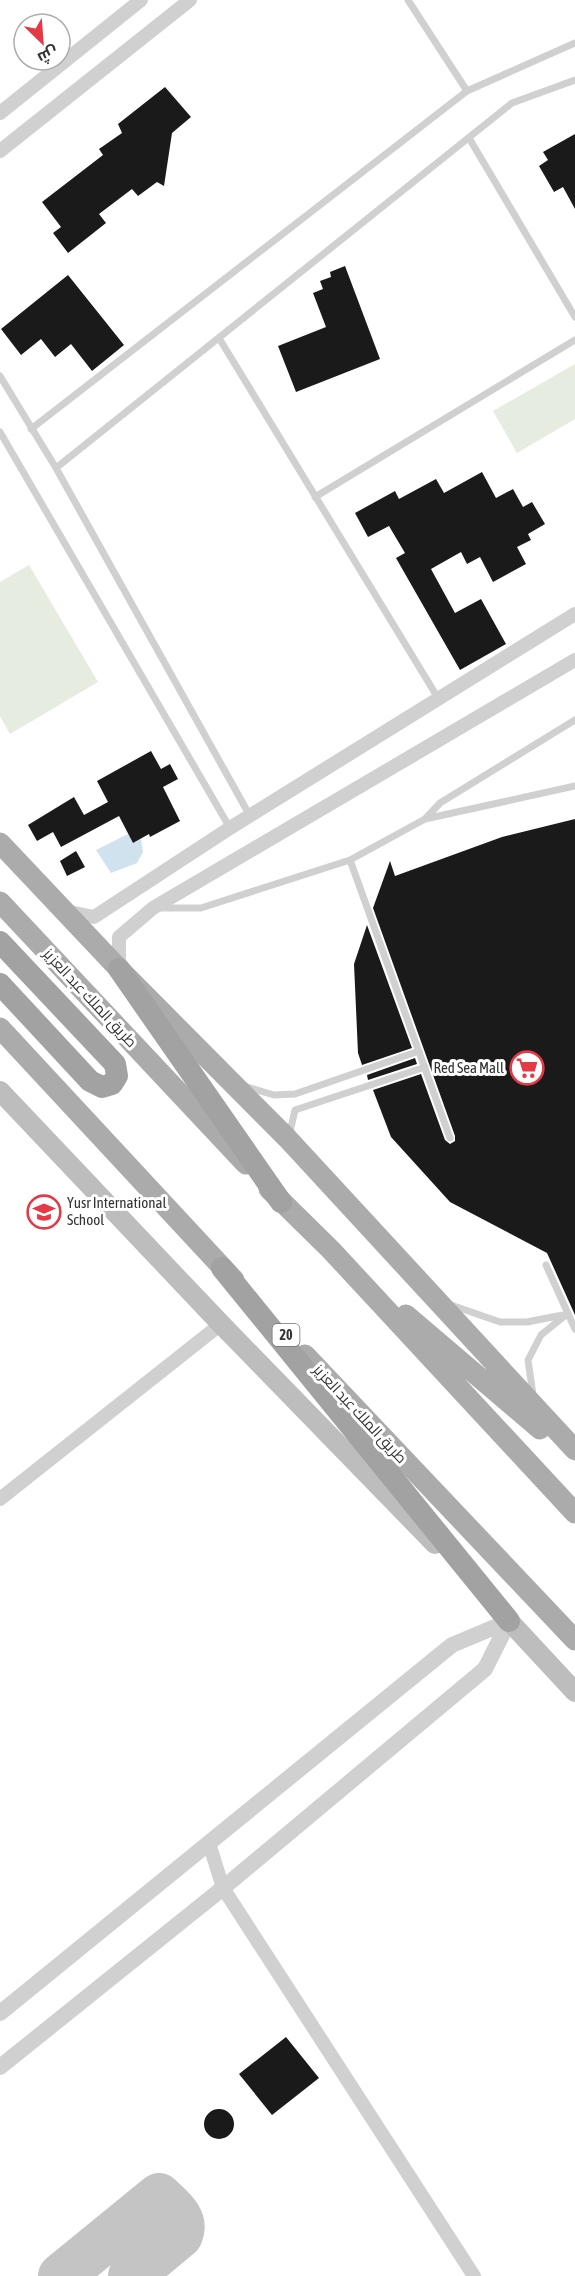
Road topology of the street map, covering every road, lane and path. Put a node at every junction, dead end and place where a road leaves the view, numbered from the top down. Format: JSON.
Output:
{"nodes":[{"id":1,"x":141,"y":0,"type":"edge"},
{"id":2,"x":190,"y":0,"type":"edge"},
{"id":3,"x":408,"y":0,"type":"edge"},
{"id":4,"x":575,"y":43,"type":"edge"},
{"id":5,"x":575,"y":80,"type":"edge"},
{"id":6,"x":467,"y":91,"type":"junction"},
{"id":7,"x":0,"y":113,"type":"edge"},
{"id":8,"x":469,"y":138,"type":"junction"},
{"id":9,"x":0,"y":151,"type":"edge"},
{"id":10,"x":575,"y":317,"type":"edge"},
{"id":11,"x":219,"y":338,"type":"junction"},
{"id":12,"x":575,"y":340,"type":"edge"},
{"id":13,"x":0,"y":376,"type":"edge"},
{"id":14,"x":31,"y":429,"type":"junction"},
{"id":15,"x":0,"y":432,"type":"edge"},
{"id":16,"x":56,"y":468,"type":"junction"},
{"id":17,"x":315,"y":497,"type":"junction"},
{"id":18,"x":575,"y":614,"type":"edge"},
{"id":19,"x":575,"y":660,"type":"edge"},
{"id":20,"x":438,"y":698,"type":"junction"},
{"id":21,"x":575,"y":720,"type":"edge"},
{"id":22,"x":575,"y":786,"type":"edge"},
{"id":23,"x":250,"y":816,"type":"junction"},
{"id":24,"x":424,"y":819,"type":"junction"},
{"id":25,"x":230,"y":828,"type":"junction"},
{"id":26,"x":0,"y":843,"type":"edge"},
{"id":27,"x":350,"y":860,"type":"junction"},
{"id":28,"x":0,"y":902,"type":"edge"},
{"id":29,"x":153,"y":908,"type":"junction"},
{"id":30,"x":62,"y":911,"type":"junction"},
{"id":31,"x":0,"y":942,"type":"edge"},
{"id":32,"x":119,"y":969,"type":"junction"},
{"id":33,"x":0,"y":984,"type":"edge"},
{"id":34,"x":0,"y":1028,"type":"edge"},
{"id":35,"x":419,"y":1052,"type":"junction"},
{"id":36,"x":425,"y":1067,"type":"junction"},
{"id":37,"x":232,"y":1081,"type":"junction"},
{"id":38,"x":0,"y":1091,"type":"edge"},
{"id":39,"x":450,"y":1138,"type":"dead end"},
{"id":40,"x":288,"y":1139,"type":"junction"},
{"id":41,"x":281,"y":1202,"type":"junction"},
{"id":42,"x":331,"y":1250,"type":"junction"},
{"id":43,"x":546,"y":1265,"type":"dead end"},
{"id":44,"x":222,"y":1268,"type":"junction"},
{"id":45,"x":436,"y":1299,"type":"junction"},
{"id":46,"x":568,"y":1314,"type":"junction"},
{"id":47,"x":221,"y":1324,"type":"junction"},
{"id":48,"x":575,"y":1329,"type":"edge"},
{"id":49,"x":535,"y":1407,"type":"junction"},
{"id":50,"x":575,"y":1450,"type":"edge"},
{"id":51,"x":575,"y":1458,"type":"edge"},
{"id":52,"x":0,"y":1499,"type":"edge"},
{"id":53,"x":575,"y":1514,"type":"edge"},
{"id":54,"x":509,"y":1621,"type":"junction"},
{"id":55,"x":575,"y":1640,"type":"edge"},
{"id":56,"x":575,"y":1692,"type":"edge"},
{"id":57,"x":208,"y":1843,"type":"junction"},
{"id":58,"x":223,"y":1888,"type":"junction"},
{"id":59,"x":0,"y":2013,"type":"edge"},
{"id":60,"x":0,"y":2067,"type":"edge"},
{"id":61,"x":474,"y":2276,"type":"edge"}],
"edges":[{"from":1,"to":7,"type":"street"},
{"from":2,"to":9,"type":"street"},
{"from":3,"to":6,"type":"lane"},
{"from":4,"to":6,"type":"lane"},
{"from":5,"to":8,"type":"lane"},
{"from":6,"to":14,"type":"lane"},
{"from":8,"to":10,"type":"lane"},
{"from":8,"to":11,"type":"lane"},
{"from":11,"to":16,"type":"lane"},
{"from":11,"to":17,"type":"lane"},
{"from":12,"to":17,"type":"lane"},
{"from":13,"to":14,"type":"lane"},
{"from":14,"to":16,"type":"lane"},
{"from":15,"to":25,"type":"lane"},
{"from":16,"to":23,"type":"lane"},
{"from":17,"to":20,"type":"lane"},
{"from":18,"to":20,"type":"street"},
{"from":19,"to":29,"type":"street"},
{"from":20,"to":23,"type":"street"},
{"from":21,"to":24,"type":"lane"},
{"from":22,"to":24,"type":"lane"},
{"from":23,"to":25,"type":"street"},
{"from":24,"to":27,"type":"lane"},
{"from":25,"to":30,"type":"street"},
{"from":26,"to":30,"type":"main road"},
{"from":27,"to":29,"type":"lane"},
{"from":27,"to":35,"type":"lane"},
{"from":28,"to":41,"type":"main road","name":"طريق الملك عبد العزيز"},
{"from":29,"to":32,"type":"street"},
{"from":30,"to":32,"type":"main road"},
{"from":31,"to":33,"type":"highway"},
{"from":32,"to":37,"type":"main road"},
{"from":32,"to":41,"type":"highway"},
{"from":34,"to":44,"type":"main road","name":"طريق الملك عبد العزيز","number":"20"},
{"from":35,"to":36,"type":"lane"},
{"from":35,"to":37,"type":"lane"},
{"from":36,"to":39,"type":"lane"},
{"from":36,"to":40,"type":"lane"},
{"from":37,"to":40,"type":"main road"},
{"from":38,"to":47,"type":"main road"},
{"from":40,"to":45,"type":"main road"},
{"from":41,"to":42,"type":"main road","name":"طريق الملك عبد العزيز"},
{"from":42,"to":51,"type":"main road"},
{"from":42,"to":53,"type":"main road","name":"طريق الملك عبد العزيز"},
{"from":43,"to":46,"type":"lane"},
{"from":44,"to":54,"type":"highway"},
{"from":44,"to":55,"type":"main road","name":"طريق الملك عبد العزيز","number":"20"},
{"from":45,"to":46,"type":"lane"},
{"from":45,"to":49,"type":"main road"},
{"from":46,"to":48,"type":"lane"},
{"from":46,"to":49,"type":"lane"},
{"from":47,"to":52,"type":"street"},
{"from":47,"to":54,"type":"main road"},
{"from":49,"to":50,"type":"main road"},
{"from":54,"to":56,"type":"main road"},
{"from":54,"to":57,"type":"street"},
{"from":54,"to":58,"type":"street"},
{"from":57,"to":58,"type":"street"},
{"from":57,"to":59,"type":"street"},
{"from":58,"to":60,"type":"street"},
{"from":58,"to":61,"type":"street"}]}
